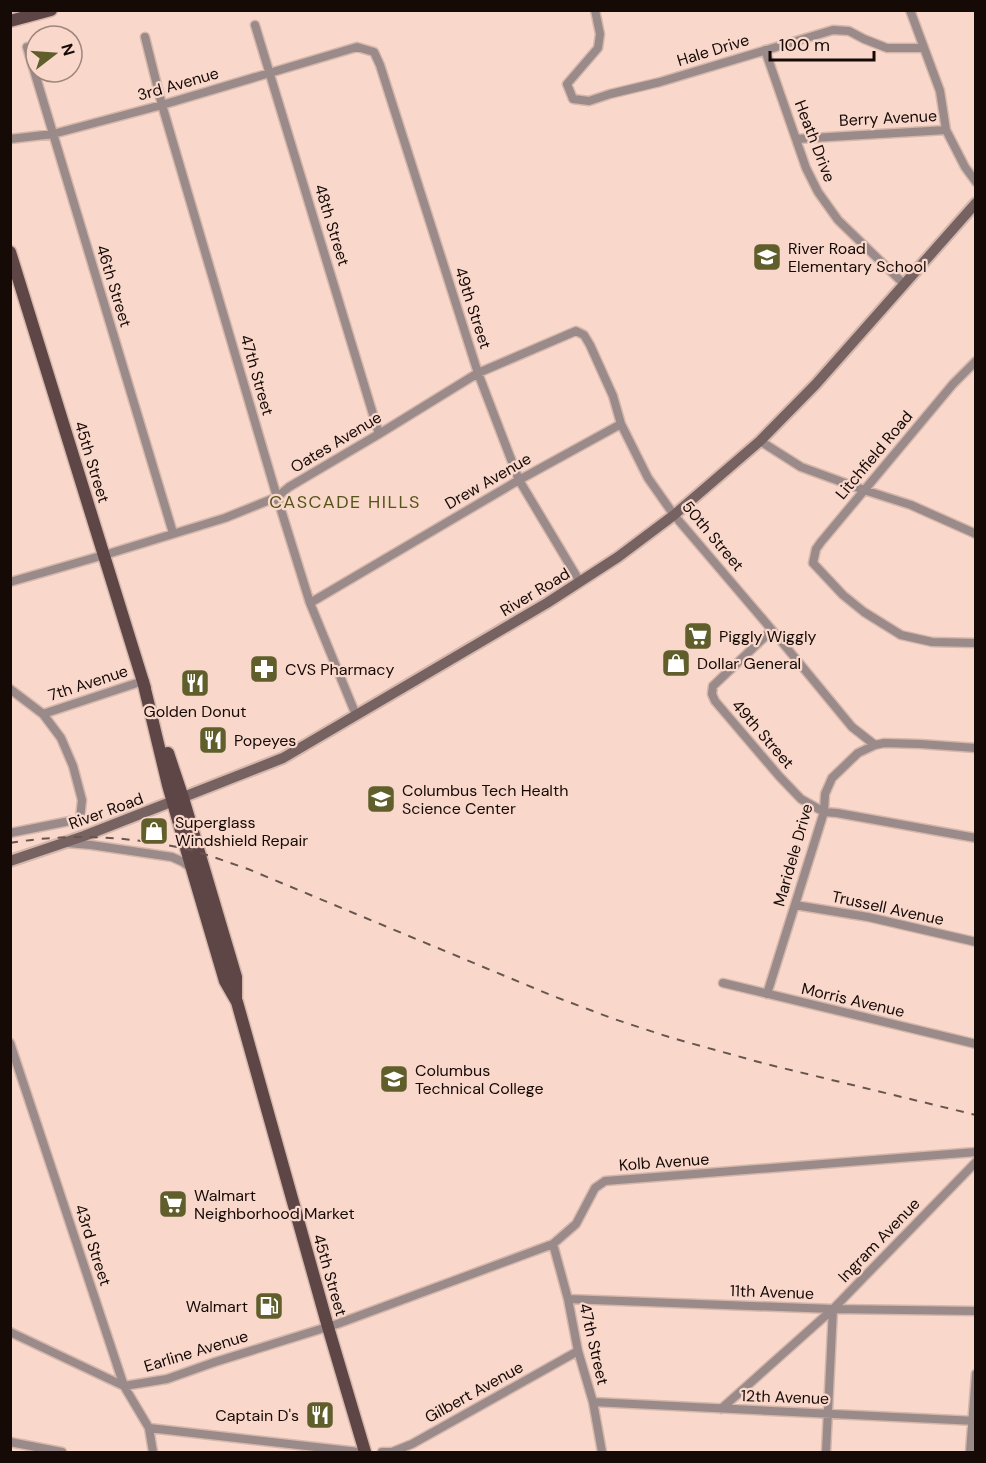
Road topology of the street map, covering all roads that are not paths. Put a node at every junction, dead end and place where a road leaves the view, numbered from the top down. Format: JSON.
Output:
{"nodes":[{"id":1,"x":51,"y":10,"type":"edge"},
{"id":2,"x":595,"y":10,"type":"edge"},
{"id":3,"x":910,"y":10,"type":"edge"},
{"id":4,"x":10,"y":21,"type":"edge"},
{"id":5,"x":255,"y":25,"type":"dead end"},
{"id":6,"x":145,"y":37,"type":"dead end"},
{"id":7,"x":924,"y":48,"type":"junction"},
{"id":8,"x":352,"y":49,"type":"joint"},
{"id":9,"x":765,"y":50,"type":"junction"},
{"id":10,"x":270,"y":72,"type":"junction"},
{"id":11,"x":38,"y":84,"type":"edge"},
{"id":12,"x":162,"y":105,"type":"junction"},
{"id":13,"x":946,"y":130,"type":"junction"},
{"id":14,"x":53,"y":134,"type":"junction"},
{"id":15,"x":10,"y":139,"type":"edge"},
{"id":16,"x":796,"y":139,"type":"junction"},
{"id":17,"x":975,"y":182,"type":"edge"},
{"id":18,"x":975,"y":203,"type":"edge"},
{"id":19,"x":10,"y":252,"type":"edge"},
{"id":20,"x":904,"y":284,"type":"junction"},
{"id":21,"x":563,"y":336,"type":"joint"},
{"id":22,"x":975,"y":361,"type":"edge"},
{"id":23,"x":478,"y":373,"type":"junction"},
{"id":24,"x":621,"y":424,"type":"junction"},
{"id":25,"x":379,"y":434,"type":"junction"},
{"id":26,"x":760,"y":441,"type":"junction"},
{"id":27,"x":519,"y":480,"type":"junction"},
{"id":28,"x":864,"y":490,"type":"junction"},
{"id":29,"x":277,"y":497,"type":"junction"},
{"id":30,"x":674,"y":515,"type":"junction"},
{"id":31,"x":173,"y":533,"type":"junction"},
{"id":32,"x":975,"y":534,"type":"edge"},
{"id":33,"x":104,"y":555,"type":"junction"},
{"id":34,"x":10,"y":582,"type":"edge"},
{"id":35,"x":580,"y":582,"type":"junction"},
{"id":36,"x":310,"y":603,"type":"junction"},
{"id":37,"x":772,"y":630,"type":"junction"},
{"id":38,"x":975,"y":643,"type":"edge"},
{"id":39,"x":143,"y":681,"type":"junction"},
{"id":40,"x":10,"y":689,"type":"edge"},
{"id":41,"x":43,"y":714,"type":"junction"},
{"id":42,"x":356,"y":716,"type":"junction"},
{"id":43,"x":875,"y":745,"type":"junction"},
{"id":44,"x":975,"y":748,"type":"edge"},
{"id":45,"x":178,"y":800,"type":"junction"},
{"id":46,"x":824,"y":812,"type":"junction"},
{"id":47,"x":10,"y":833,"type":"edge"},
{"id":48,"x":975,"y":838,"type":"edge"},
{"id":49,"x":64,"y":843,"type":"junction"},
{"id":50,"x":10,"y":861,"type":"edge"},
{"id":51,"x":192,"y":869,"type":"junction"},
{"id":52,"x":795,"y":905,"type":"junction"},
{"id":53,"x":975,"y":942,"type":"edge"},
{"id":54,"x":723,"y":983,"type":"dead end"},
{"id":55,"x":767,"y":994,"type":"junction"},
{"id":56,"x":237,"y":1002,"type":"junction"},
{"id":57,"x":10,"y":1043,"type":"edge"},
{"id":58,"x":975,"y":1044,"type":"edge"},
{"id":59,"x":975,"y":1152,"type":"edge"},
{"id":60,"x":975,"y":1162,"type":"edge"},
{"id":61,"x":553,"y":1244,"type":"junction"},
{"id":62,"x":568,"y":1299,"type":"junction"},
{"id":63,"x":833,"y":1309,"type":"junction"},
{"id":64,"x":975,"y":1311,"type":"edge"},
{"id":65,"x":328,"y":1327,"type":"junction"},
{"id":66,"x":10,"y":1332,"type":"edge"},
{"id":67,"x":578,"y":1351,"type":"junction"},
{"id":68,"x":975,"y":1374,"type":"edge"},
{"id":69,"x":124,"y":1386,"type":"junction"},
{"id":70,"x":593,"y":1402,"type":"junction"},
{"id":71,"x":721,"y":1409,"type":"junction"},
{"id":72,"x":827,"y":1413,"type":"junction"},
{"id":73,"x":974,"y":1421,"type":"edge"},
{"id":74,"x":148,"y":1428,"type":"junction"},
{"id":75,"x":10,"y":1442,"type":"edge"},
{"id":76,"x":62,"y":1452,"type":"edge"},
{"id":77,"x":153,"y":1452,"type":"edge"},
{"id":78,"x":359,"y":1452,"type":"edge"},
{"id":79,"x":365,"y":1452,"type":"edge"},
{"id":80,"x":382,"y":1452,"type":"edge"},
{"id":81,"x":602,"y":1452,"type":"edge"},
{"id":82,"x":826,"y":1452,"type":"edge"},
{"id":83,"x":970,"y":1452,"type":"edge"}],
"edges":[{"from":1,"to":4,"type":"main road"},
{"from":2,"to":9,"type":"street","name":"Hale Drive"},
{"from":3,"to":7,"type":"street"},
{"from":5,"to":10,"type":"street","name":"48th Street"},
{"from":6,"to":12,"type":"street","name":"47th Street"},
{"from":7,"to":9,"type":"street","name":"Hale Drive"},
{"from":7,"to":13,"type":"street"},
{"from":8,"to":10,"type":"street","name":"3rd Avenue"},
{"from":8,"to":23,"type":"street","name":"49th Street"},
{"from":9,"to":16,"type":"street","name":"Heath Drive"},
{"from":10,"to":12,"type":"street","name":"3rd Avenue"},
{"from":10,"to":25,"type":"street","name":"48th Street"},
{"from":11,"to":14,"type":"street","name":"46th Street"},
{"from":12,"to":14,"type":"street","name":"3rd Avenue"},
{"from":12,"to":29,"type":"street","name":"47th Street"},
{"from":13,"to":16,"type":"street","name":"Berry Avenue"},
{"from":13,"to":17,"type":"street"},
{"from":14,"to":15,"type":"street","name":"3rd Avenue"},
{"from":14,"to":31,"type":"street","name":"46th Street"},
{"from":16,"to":20,"type":"street","name":"Heath Drive"},
{"from":18,"to":20,"type":"main road","name":"River Road"},
{"from":19,"to":33,"type":"main road","name":"45th Street"},
{"from":20,"to":26,"type":"main road","name":"River Road"},
{"from":21,"to":23,"type":"street","name":"Oates Avenue"},
{"from":21,"to":24,"type":"street","name":"50th Street"},
{"from":22,"to":28,"type":"street","name":"Litchfield Road"},
{"from":23,"to":25,"type":"street","name":"Oates Avenue"},
{"from":23,"to":27,"type":"street","name":"49th Street"},
{"from":24,"to":27,"type":"street","name":"Drew Avenue"},
{"from":24,"to":30,"type":"street","name":"50th Street"},
{"from":25,"to":29,"type":"street","name":"Oates Avenue"},
{"from":26,"to":28,"type":"street"},
{"from":26,"to":30,"type":"main road","name":"River Road"},
{"from":27,"to":35,"type":"street","name":"49th Street"},
{"from":27,"to":36,"type":"street","name":"Drew Avenue"},
{"from":28,"to":32,"type":"street"},
{"from":28,"to":38,"type":"street","name":"Litchfield Road"},
{"from":29,"to":31,"type":"street","name":"Oates Avenue"},
{"from":29,"to":36,"type":"street","name":"47th Street"},
{"from":30,"to":35,"type":"main road","name":"River Road"},
{"from":30,"to":37,"type":"street","name":"50th Street"},
{"from":31,"to":33,"type":"street","name":"Oates Avenue"},
{"from":33,"to":34,"type":"street","name":"Oates Avenue"},
{"from":33,"to":39,"type":"main road","name":"45th Street"},
{"from":35,"to":42,"type":"main road","name":"River Road"},
{"from":36,"to":42,"type":"street","name":"47th Street"},
{"from":37,"to":43,"type":"street","name":"50th Street"},
{"from":37,"to":46,"type":"street","name":"49th Street"},
{"from":39,"to":41,"type":"street","name":"7th Avenue"},
{"from":39,"to":45,"type":"main road","name":"45th Street"},
{"from":40,"to":41,"type":"street"},
{"from":41,"to":47,"type":"street"},
{"from":42,"to":45,"type":"main road","name":"River Road"},
{"from":43,"to":44,"type":"street"},
{"from":43,"to":46,"type":"street","name":"Maridele Drive"},
{"from":45,"to":49,"type":"main road","name":"River Road"},
{"from":45,"to":51,"type":"main road","name":"45th Street"},
{"from":45,"to":56,"type":"main road","name":"45th Street"},
{"from":46,"to":48,"type":"street"},
{"from":46,"to":52,"type":"street","name":"Maridele Drive"},
{"from":49,"to":50,"type":"main road","name":"River Road"},
{"from":49,"to":51,"type":"street"},
{"from":51,"to":56,"type":"main road","name":"45th Street"},
{"from":52,"to":53,"type":"street","name":"Trussell Avenue"},
{"from":52,"to":55,"type":"street","name":"Maridele Drive"},
{"from":54,"to":55,"type":"street","name":"Morris Avenue"},
{"from":55,"to":58,"type":"street","name":"Morris Avenue"},
{"from":56,"to":65,"type":"main road","name":"45th Street"},
{"from":57,"to":69,"type":"street","name":"43rd Street"},
{"from":59,"to":61,"type":"street","name":"Kolb Avenue"},
{"from":60,"to":63,"type":"street","name":"Ingram Avenue"},
{"from":61,"to":62,"type":"street","name":"47th Street"},
{"from":61,"to":65,"type":"street","name":"Kolb Avenue"},
{"from":62,"to":63,"type":"street","name":"11th Avenue"},
{"from":62,"to":67,"type":"street","name":"47th Street"},
{"from":63,"to":64,"type":"street","name":"11th Avenue"},
{"from":63,"to":71,"type":"street","name":"Ingram Avenue"},
{"from":63,"to":72,"type":"street"},
{"from":65,"to":69,"type":"street","name":"Earline Avenue"},
{"from":65,"to":79,"type":"main road","name":"45th Street"},
{"from":66,"to":69,"type":"street"},
{"from":67,"to":70,"type":"street","name":"47th Street"},
{"from":67,"to":80,"type":"street","name":"Gilbert Avenue"},
{"from":68,"to":73,"type":"street"},
{"from":69,"to":74,"type":"street","name":"43rd Street"},
{"from":70,"to":71,"type":"street","name":"12th Avenue"},
{"from":70,"to":81,"type":"street","name":"47th Street"},
{"from":71,"to":72,"type":"street","name":"12th Avenue"},
{"from":72,"to":73,"type":"street","name":"12th Avenue"},
{"from":72,"to":82,"type":"street"},
{"from":73,"to":83,"type":"street"},
{"from":74,"to":77,"type":"street","name":"43rd Street"},
{"from":74,"to":78,"type":"street"},
{"from":75,"to":76,"type":"street"}]}
